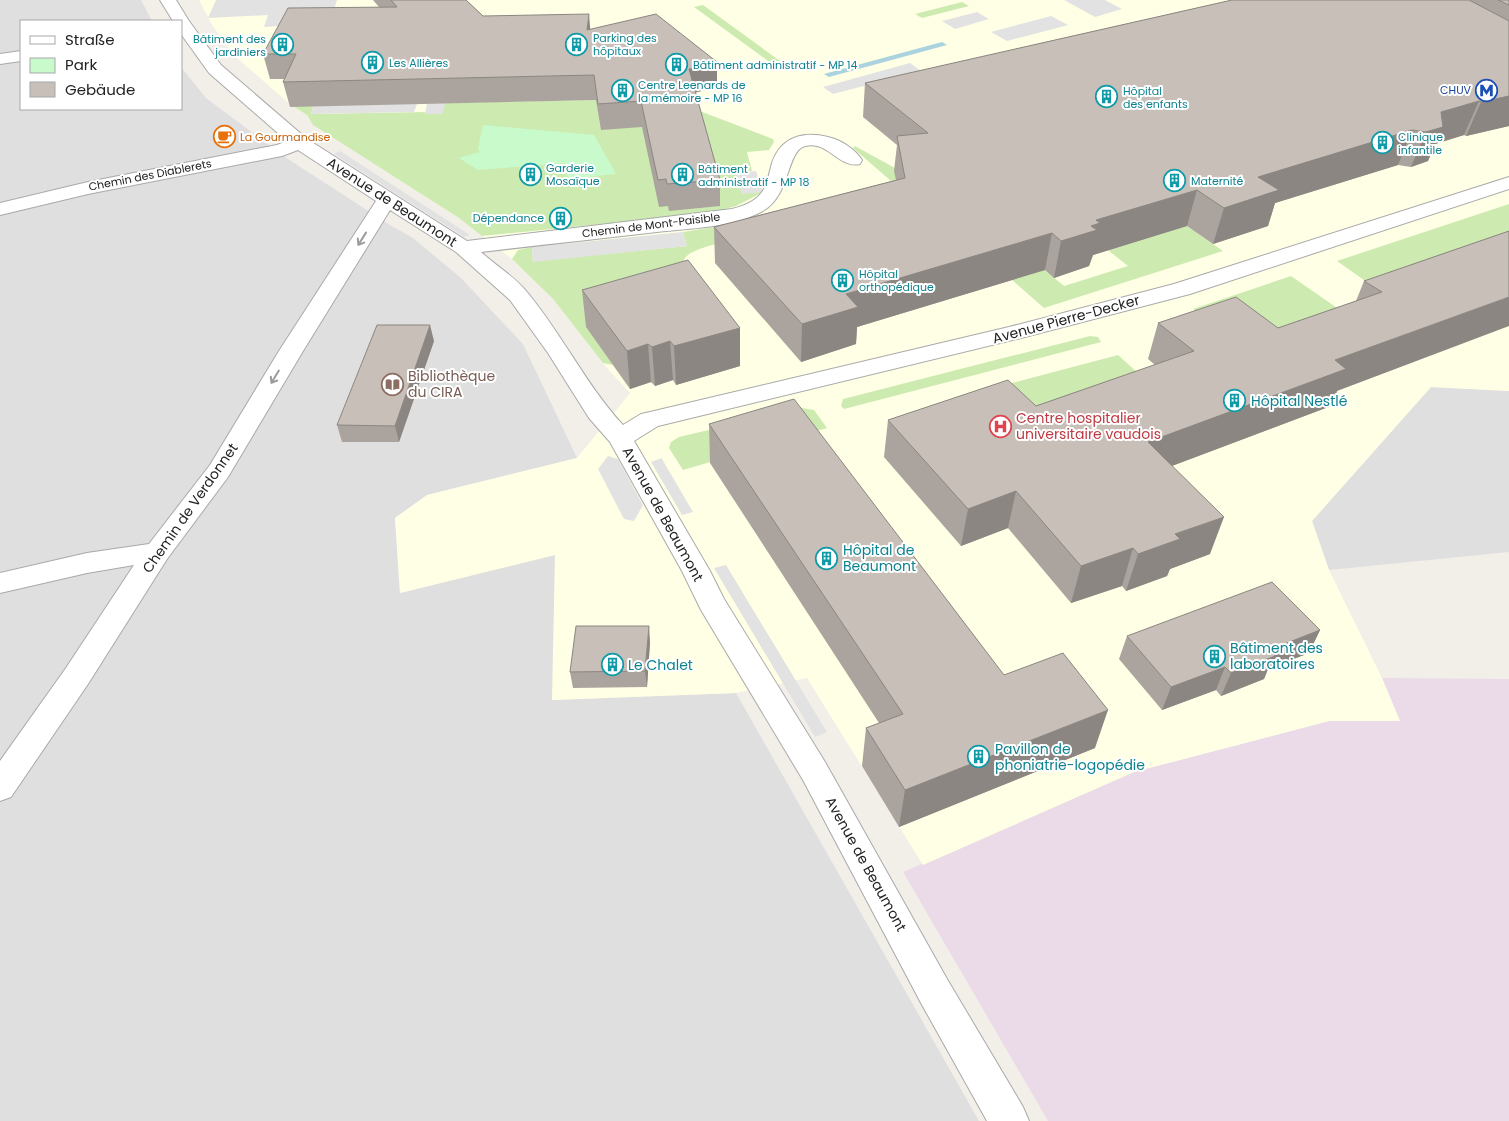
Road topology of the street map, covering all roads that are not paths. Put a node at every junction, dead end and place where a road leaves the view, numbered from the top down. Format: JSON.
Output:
{"nodes":[{"id":1,"x":168,"y":0,"type":"edge"},
{"id":2,"x":178,"y":20,"type":"edge"},
{"id":3,"x":182,"y":27,"type":"edge"},
{"id":4,"x":20,"y":56,"type":"edge"},
{"id":5,"x":0,"y":59,"type":"edge"},
{"id":6,"x":300,"y":142,"type":"junction"},
{"id":7,"x":853,"y":160,"type":"dead end"},
{"id":8,"x":1509,"y":183,"type":"edge"},
{"id":9,"x":388,"y":198,"type":"junction"},
{"id":10,"x":0,"y":209,"type":"edge"},
{"id":11,"x":463,"y":248,"type":"junction"},
{"id":12,"x":620,"y":438,"type":"junction"},
{"id":13,"x":157,"y":552,"type":"junction"},
{"id":14,"x":0,"y":583,"type":"edge"},
{"id":15,"x":0,"y":787,"type":"edge"},
{"id":16,"x":1010,"y":1121,"type":"edge"}],
"edges":[{"from":1,"to":2,"type":"street","name":"Avenue de Beaumont"},
{"from":3,"to":6,"type":"street","name":"Avenue de Beaumont"},
{"from":4,"to":5,"type":"street"},
{"from":6,"to":9,"type":"street","name":"Avenue de Beaumont"},
{"from":6,"to":10,"type":"street","name":"Chemin des Diablerets"},
{"from":7,"to":11,"type":"street","name":"Chemin de Mont-Paisible"},
{"from":8,"to":12,"type":"street","name":"Avenue Pierre-Decker"},
{"from":9,"to":11,"type":"street","name":"Avenue de Beaumont"},
{"from":9,"to":13,"type":"street","name":"Chemin de Verdonnet","one_way":true},
{"from":11,"to":12,"type":"street","name":"Avenue de Beaumont"},
{"from":12,"to":16,"type":"street","name":"Avenue de Beaumont"},
{"from":13,"to":14,"type":"street"},
{"from":13,"to":15,"type":"street","name":"Chemin de Verdonnet"}]}
